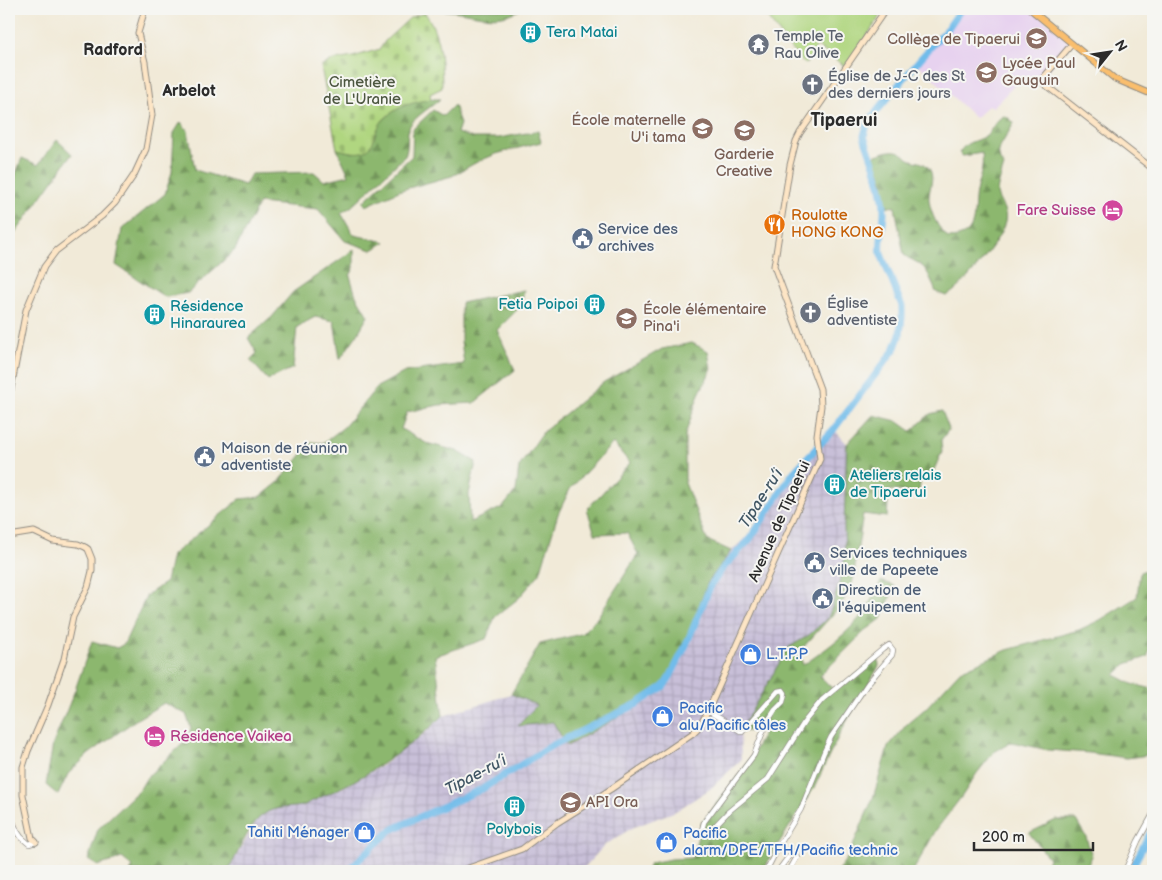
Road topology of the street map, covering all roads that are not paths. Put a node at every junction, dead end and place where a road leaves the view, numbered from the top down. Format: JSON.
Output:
{"nodes":[{"id":1,"x":145,"y":9,"type":"edge"},
{"id":2,"x":886,"y":9,"type":"edge"},
{"id":3,"x":1030,"y":9,"type":"edge"},
{"id":4,"x":1072,"y":44,"type":"junction"},
{"id":5,"x":1153,"y":95,"type":"edge"},
{"id":6,"x":1153,"y":168,"type":"edge"},
{"id":7,"x":9,"y":399,"type":"edge"},
{"id":8,"x":9,"y":536,"type":"edge"},
{"id":9,"x":708,"y":711,"type":"junction"},
{"id":10,"x":9,"y":813,"type":"edge"},
{"id":11,"x":1153,"y":814,"type":"edge"},
{"id":12,"x":36,"y":842,"type":"joint"},
{"id":13,"x":460,"y":871,"type":"edge"},
{"id":14,"x":766,"y":871,"type":"edge"},
{"id":15,"x":778,"y":871,"type":"edge"},
{"id":16,"x":789,"y":871,"type":"edge"},
{"id":17,"x":1125,"y":871,"type":"edge"}],
"edges":[{"from":1,"to":7,"type":"main road"},
{"from":2,"to":9,"type":"main road","name":"Avenue de Tipaerui"},
{"from":3,"to":4,"type":"main road"},
{"from":4,"to":5,"type":"main road"},
{"from":4,"to":6,"type":"main road"},
{"from":8,"to":12,"type":"main road"},
{"from":9,"to":13,"type":"main road","name":"Avenue de Tipaerui"},
{"from":9,"to":14,"type":"street"},
{"from":10,"to":12,"type":"street"},
{"from":11,"to":17,"type":"street"},
{"from":15,"to":16,"type":"street"}]}
